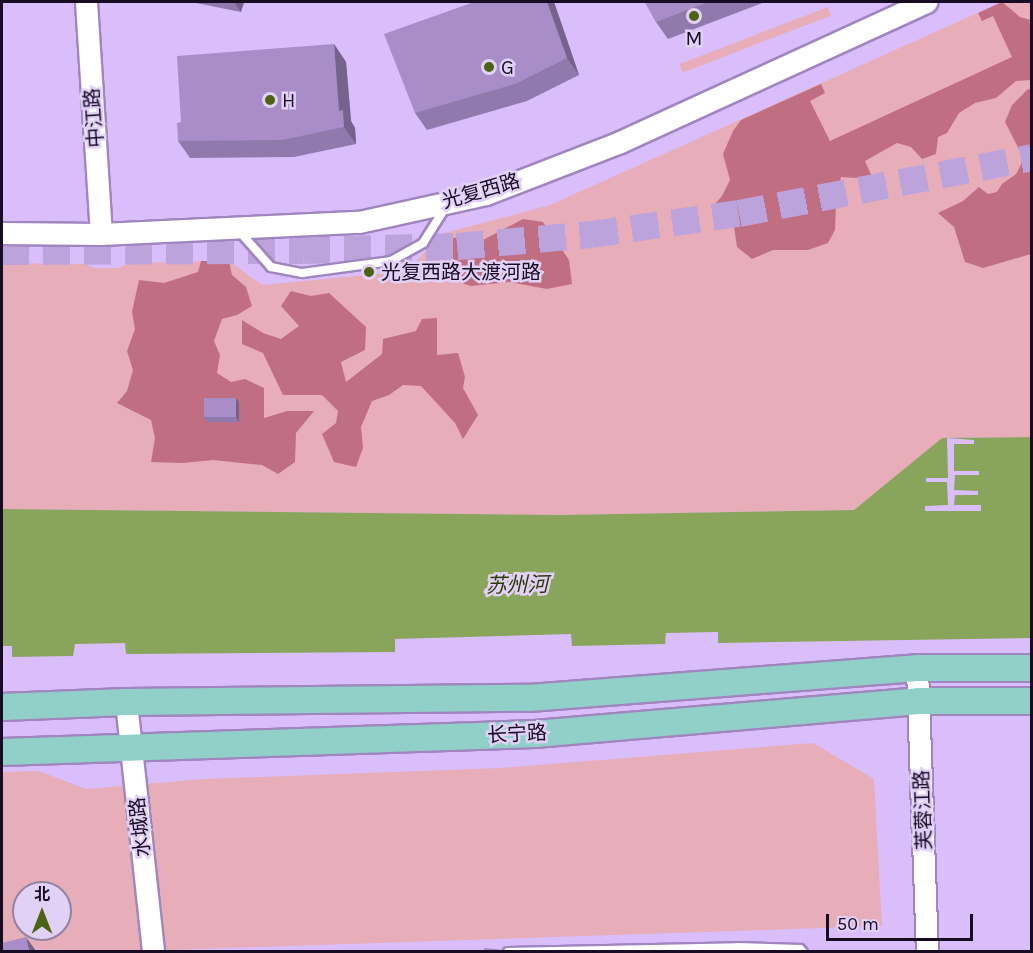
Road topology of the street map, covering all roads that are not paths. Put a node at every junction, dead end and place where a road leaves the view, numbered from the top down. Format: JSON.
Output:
{"nodes":[{"id":1,"x":86,"y":2,"type":"edge"},
{"id":2,"x":926,"y":2,"type":"edge"},
{"id":3,"x":449,"y":202,"type":"junction"},
{"id":4,"x":237,"y":229,"type":"junction"},
{"id":5,"x":2,"y":233,"type":"edge"},
{"id":6,"x":101,"y":234,"type":"junction"},
{"id":7,"x":917,"y":668,"type":"junction"},
{"id":8,"x":1032,"y":668,"type":"edge"},
{"id":9,"x":919,"y":701,"type":"junction"},
{"id":10,"x":1032,"y":701,"type":"edge"},
{"id":11,"x":126,"y":702,"type":"junction"},
{"id":12,"x":2,"y":707,"type":"edge"},
{"id":13,"x":131,"y":746,"type":"junction"},
{"id":14,"x":2,"y":752,"type":"edge"},
{"id":15,"x":153,"y":951,"type":"edge"},
{"id":16,"x":507,"y":951,"type":"edge"},
{"id":17,"x":802,"y":951,"type":"edge"},
{"id":18,"x":927,"y":951,"type":"edge"}],
"edges":[{"from":1,"to":6,"type":"street","name":"中江路"},
{"from":2,"to":3,"type":"street","name":"光复西路"},
{"from":3,"to":4,"type":"street","name":"光复西路"},
{"from":3,"to":4,"type":"lane"},
{"from":4,"to":6,"type":"street","name":"光复西路"},
{"from":5,"to":6,"type":"street","name":"光复西路"},
{"from":7,"to":8,"type":"main road","name":"长宁路"},
{"from":7,"to":9,"type":"street","name":"芙蓉江路"},
{"from":7,"to":11,"type":"main road","name":"长宁路"},
{"from":9,"to":10,"type":"main road","name":"长宁路"},
{"from":9,"to":13,"type":"main road","name":"长宁路"},
{"from":9,"to":18,"type":"street","name":"芙蓉江路"},
{"from":11,"to":12,"type":"main road","name":"长宁路"},
{"from":11,"to":13,"type":"street","name":"水城路"},
{"from":13,"to":14,"type":"main road","name":"长宁路"},
{"from":13,"to":15,"type":"street","name":"水城路"},
{"from":16,"to":17,"type":"lane"}]}
